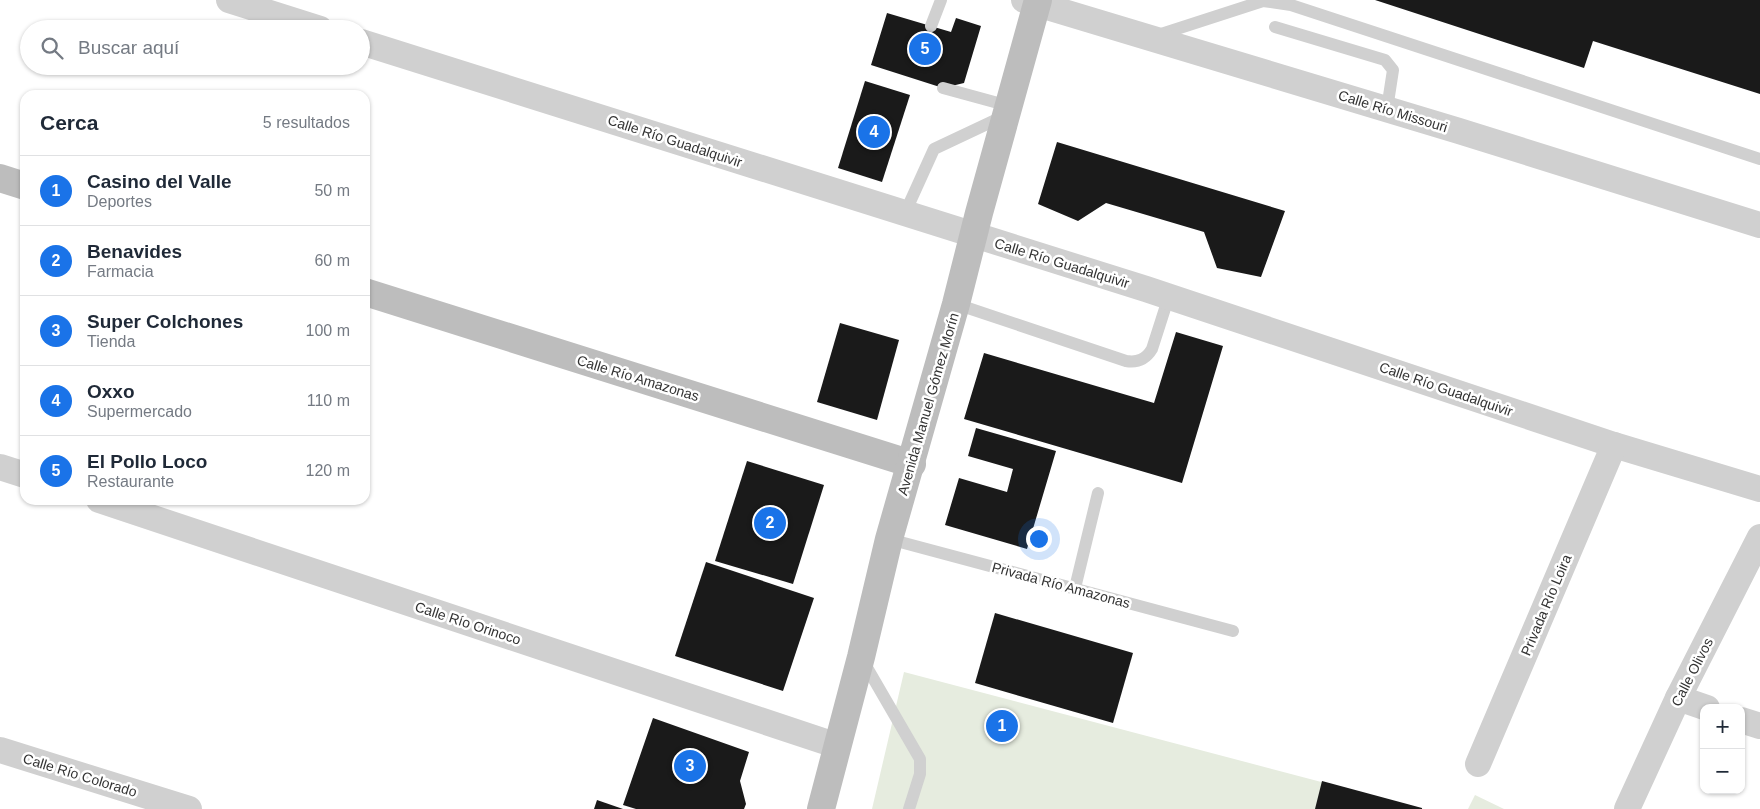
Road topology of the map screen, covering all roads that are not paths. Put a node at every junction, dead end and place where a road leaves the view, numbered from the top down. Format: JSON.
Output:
{"nodes":[{"id":1,"x":229,"y":0,"type":"edge"},
{"id":2,"x":941,"y":0,"type":"edge"},
{"id":3,"x":1033,"y":1,"type":"edge"},
{"id":4,"x":292,"y":20,"type":"edge"},
{"id":5,"x":931,"y":26,"type":"dead end"},
{"id":6,"x":1275,"y":27,"type":"dead end"},
{"id":7,"x":1149,"y":38,"type":"junction"},
{"id":8,"x":370,"y":45,"type":"edge"},
{"id":9,"x":943,"y":88,"type":"dead end"},
{"id":10,"x":1387,"y":109,"type":"junction"},
{"id":11,"x":1008,"y":110,"type":"junction"},
{"id":12,"x":1760,"y":159,"type":"edge"},
{"id":13,"x":0,"y":178,"type":"edge"},
{"id":14,"x":20,"y":184,"type":"edge"},
{"id":15,"x":905,"y":213,"type":"junction"},
{"id":16,"x":1760,"y":226,"type":"edge"},
{"id":17,"x":974,"y":235,"type":"junction"},
{"id":18,"x":370,"y":294,"type":"edge"},
{"id":19,"x":1169,"y":296,"type":"junction"},
{"id":20,"x":956,"y":304,"type":"junction"},
{"id":21,"x":1614,"y":445,"type":"junction"},
{"id":22,"x":912,"y":464,"type":"junction"},
{"id":23,"x":0,"y":467,"type":"edge"},
{"id":24,"x":20,"y":473,"type":"edge"},
{"id":25,"x":1760,"y":489,"type":"edge"},
{"id":26,"x":1098,"y":493,"type":"dead end"},
{"id":27,"x":114,"y":505,"type":"edge"},
{"id":28,"x":1760,"y":537,"type":"edge"},
{"id":29,"x":889,"y":539,"type":"junction"},
{"id":30,"x":1075,"y":588,"type":"junction"},
{"id":31,"x":1233,"y":631,"type":"dead end"},
{"id":32,"x":861,"y":656,"type":"junction"},
{"id":33,"x":1678,"y":698,"type":"junction"},
{"id":34,"x":1700,"y":706,"type":"edge"},
{"id":35,"x":1745,"y":721,"type":"edge"},
{"id":36,"x":1760,"y":726,"type":"edge"},
{"id":37,"x":838,"y":746,"type":"junction"},
{"id":38,"x":0,"y":750,"type":"edge"},
{"id":39,"x":1478,"y":764,"type":"dead end"},
{"id":40,"x":189,"y":809,"type":"edge"},
{"id":41,"x":821,"y":809,"type":"edge"},
{"id":42,"x":909,"y":809,"type":"edge"},
{"id":43,"x":1627,"y":809,"type":"edge"}],
"edges":[{"from":1,"to":4,"type":"street"},
{"from":2,"to":5,"type":"lane"},
{"from":3,"to":7,"type":"street","name":"Calle Río Missouri"},
{"from":3,"to":11,"type":"main road","name":"Avenida Manuel Gómez Morín"},
{"from":6,"to":10,"type":"lane"},
{"from":7,"to":10,"type":"street","name":"Calle Río Missouri"},
{"from":7,"to":12,"type":"lane"},
{"from":8,"to":15,"type":"street","name":"Calle Río Guadalquivir"},
{"from":9,"to":11,"type":"lane"},
{"from":10,"to":16,"type":"street","name":"Calle Río Missouri"},
{"from":11,"to":15,"type":"lane"},
{"from":11,"to":17,"type":"main road","name":"Avenida Manuel Gómez Morín"},
{"from":13,"to":14,"type":"main road"},
{"from":15,"to":17,"type":"street","name":"Calle Río Guadalquivir"},
{"from":17,"to":19,"type":"street","name":"Calle Río Guadalquivir"},
{"from":17,"to":20,"type":"main road","name":"Avenida Manuel Gómez Morín"},
{"from":18,"to":22,"type":"main road","name":"Calle Río Amazonas"},
{"from":19,"to":20,"type":"lane"},
{"from":19,"to":21,"type":"street","name":"Calle Río Guadalquivir"},
{"from":20,"to":22,"type":"main road","name":"Avenida Manuel Gómez Morín"},
{"from":21,"to":25,"type":"street","name":"Calle Río Guadalquivir"},
{"from":21,"to":39,"type":"street","name":"Privada Río Loira"},
{"from":22,"to":29,"type":"main road","name":"Avenida Manuel Gómez Morín"},
{"from":23,"to":24,"type":"street"},
{"from":26,"to":30,"type":"lane"},
{"from":27,"to":37,"type":"street","name":"Calle Río Orinoco"},
{"from":28,"to":33,"type":"street","name":"Calle Olivos"},
{"from":29,"to":30,"type":"lane","name":"Privada Río Amazonas"},
{"from":29,"to":32,"type":"main road","name":"Avenida Manuel Gómez Morín"},
{"from":30,"to":31,"type":"lane","name":"Privada Río Amazonas"},
{"from":32,"to":37,"type":"main road","name":"Avenida Manuel Gómez Morín"},
{"from":32,"to":42,"type":"lane"},
{"from":33,"to":34,"type":"street"},
{"from":33,"to":43,"type":"street","name":"Calle Olivos"},
{"from":35,"to":36,"type":"street"},
{"from":37,"to":41,"type":"main road","name":"Avenida Manuel Gómez Morín"},
{"from":38,"to":40,"type":"street","name":"Calle Río Colorado"}]}
